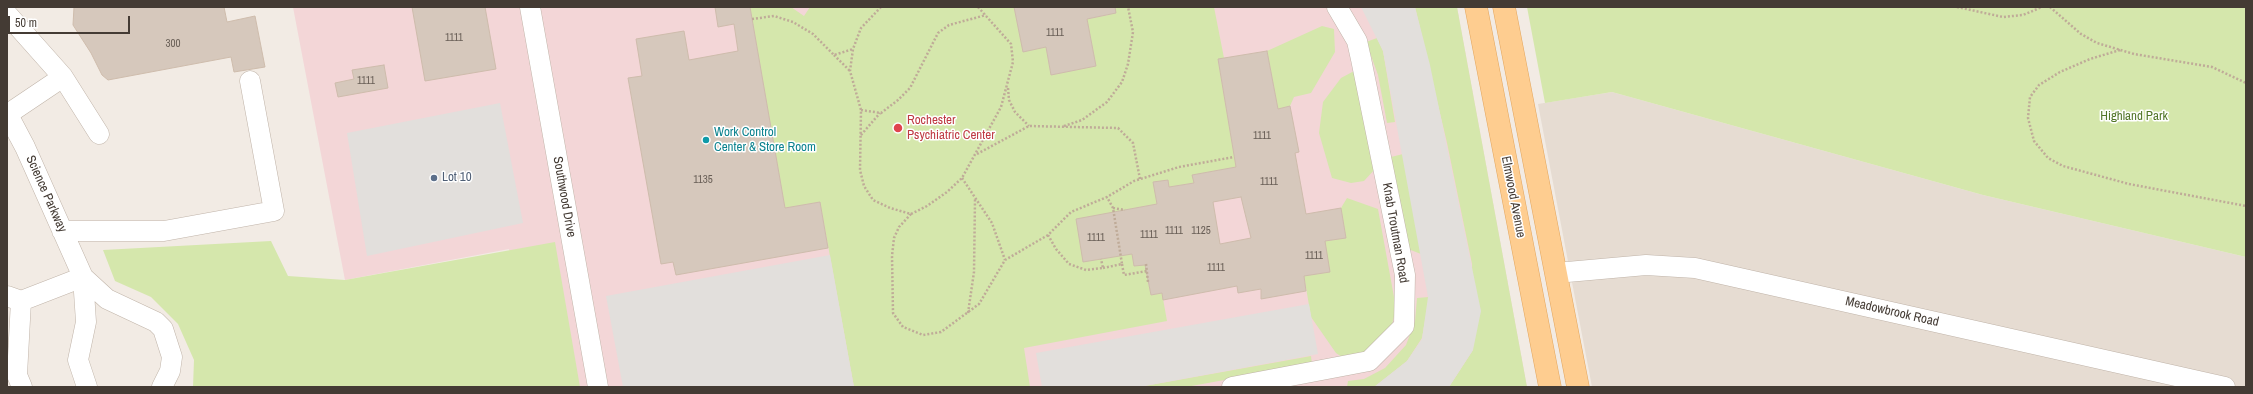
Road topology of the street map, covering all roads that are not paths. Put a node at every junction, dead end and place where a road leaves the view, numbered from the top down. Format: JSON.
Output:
{"nodes":[{"id":1,"x":530,"y":7,"type":"edge"},
{"id":2,"x":1337,"y":7,"type":"edge"},
{"id":3,"x":1476,"y":7,"type":"edge"},
{"id":4,"x":1504,"y":7,"type":"edge"},
{"id":5,"x":7,"y":14,"type":"edge"},
{"id":6,"x":63,"y":77,"type":"junction"},
{"id":7,"x":250,"y":81,"type":"dead end"},
{"id":8,"x":7,"y":114,"type":"edge"},
{"id":9,"x":99,"y":134,"type":"dead end"},
{"id":10,"x":62,"y":231,"type":"junction"},
{"id":11,"x":1556,"y":273,"type":"junction"},
{"id":12,"x":83,"y":277,"type":"junction"},
{"id":13,"x":14,"y":299,"type":"edge"},
{"id":14,"x":22,"y":387,"type":"edge"},
{"id":15,"x":87,"y":387,"type":"edge"},
{"id":16,"x":162,"y":387,"type":"edge"},
{"id":17,"x":598,"y":387,"type":"edge"},
{"id":18,"x":1232,"y":387,"type":"edge"},
{"id":19,"x":1550,"y":387,"type":"edge"},
{"id":20,"x":1578,"y":387,"type":"edge"},
{"id":21,"x":2225,"y":387,"type":"edge"}],
"edges":[{"from":1,"to":17,"type":"street","name":"Southwood Drive"},
{"from":2,"to":18,"type":"street","name":"Knab Troutman Road"},
{"from":3,"to":19,"type":"main road","name":"Elmwood Avenue"},
{"from":4,"to":11,"type":"main road"},
{"from":5,"to":6,"type":"street"},
{"from":6,"to":8,"type":"street"},
{"from":6,"to":9,"type":"street"},
{"from":7,"to":10,"type":"street"},
{"from":8,"to":10,"type":"street","name":"Science Parkway"},
{"from":10,"to":12,"type":"street","name":"Science Parkway"},
{"from":11,"to":20,"type":"main road"},
{"from":11,"to":21,"type":"street","name":"Meadowbrook Road"},
{"from":12,"to":13,"type":"street"},
{"from":12,"to":15,"type":"street","name":"Science Parkway"},
{"from":12,"to":16,"type":"street","name":"Science Parkway"},
{"from":13,"to":14,"type":"street"}]}
